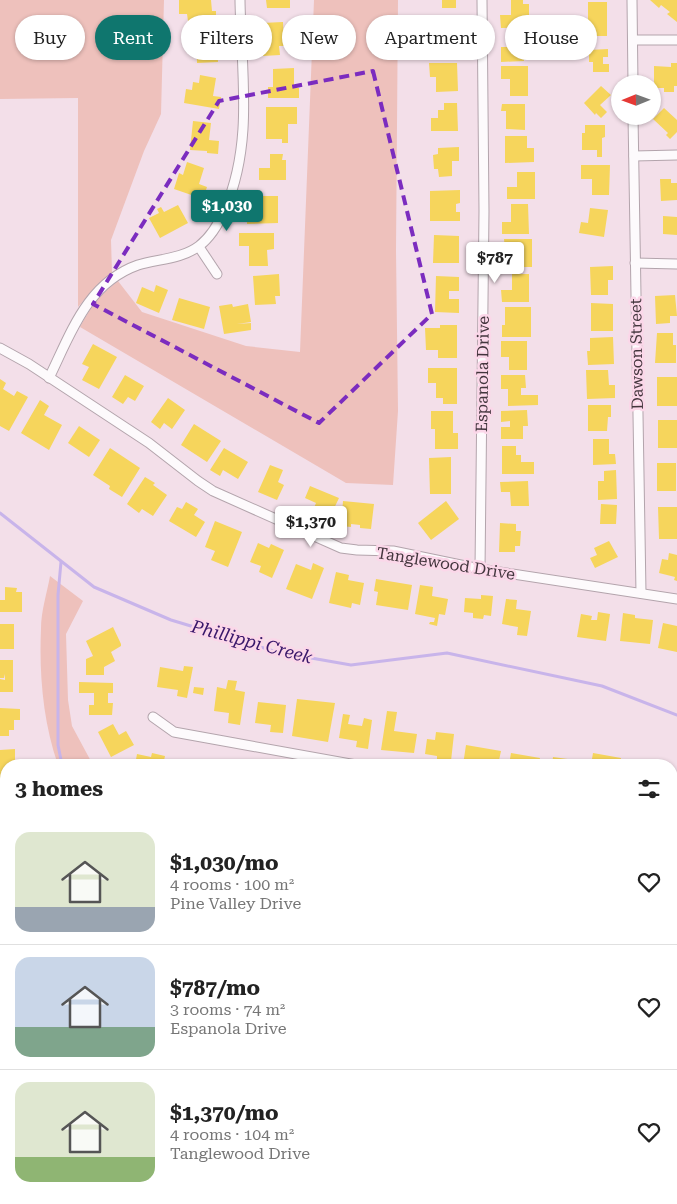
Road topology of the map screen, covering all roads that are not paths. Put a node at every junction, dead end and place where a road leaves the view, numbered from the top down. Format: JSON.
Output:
{"nodes":[{"id":1,"x":240,"y":0,"type":"edge"},
{"id":2,"x":482,"y":0,"type":"edge"},
{"id":3,"x":632,"y":0,"type":"edge"},
{"id":4,"x":632,"y":40,"type":"junction"},
{"id":5,"x":677,"y":40,"type":"edge"},
{"id":6,"x":633,"y":75,"type":"edge"},
{"id":7,"x":634,"y":125,"type":"edge"},
{"id":8,"x":677,"y":155,"type":"edge"},
{"id":9,"x":634,"y":156,"type":"junction"},
{"id":10,"x":199,"y":247,"type":"junction"},
{"id":11,"x":635,"y":263,"type":"junction"},
{"id":12,"x":677,"y":264,"type":"edge"},
{"id":13,"x":217,"y":274,"type":"dead end"},
{"id":14,"x":0,"y":348,"type":"edge"},
{"id":15,"x":49,"y":378,"type":"junction"},
{"id":16,"x":480,"y":569,"type":"junction"},
{"id":17,"x":641,"y":592,"type":"junction"},
{"id":18,"x":677,"y":599,"type":"edge"},
{"id":19,"x":153,"y":717,"type":"dead end"},
{"id":20,"x":323,"y":759,"type":"edge"}],
"edges":[{"from":1,"to":10,"type":"street"},
{"from":2,"to":16,"type":"street","name":"Espanola Drive"},
{"from":3,"to":4,"type":"street"},
{"from":4,"to":5,"type":"street"},
{"from":4,"to":6,"type":"street"},
{"from":7,"to":9,"type":"street","name":"Dawson Street"},
{"from":8,"to":9,"type":"street"},
{"from":9,"to":11,"type":"street","name":"Dawson Street"},
{"from":10,"to":13,"type":"street"},
{"from":10,"to":15,"type":"street"},
{"from":11,"to":12,"type":"street"},
{"from":11,"to":17,"type":"street","name":"Dawson Street"},
{"from":14,"to":15,"type":"street","name":"Tanglewood Drive"},
{"from":15,"to":16,"type":"street","name":"Tanglewood Drive"},
{"from":16,"to":17,"type":"street","name":"Tanglewood Drive"},
{"from":17,"to":18,"type":"street","name":"Tanglewood Drive"},
{"from":19,"to":20,"type":"street"}]}
